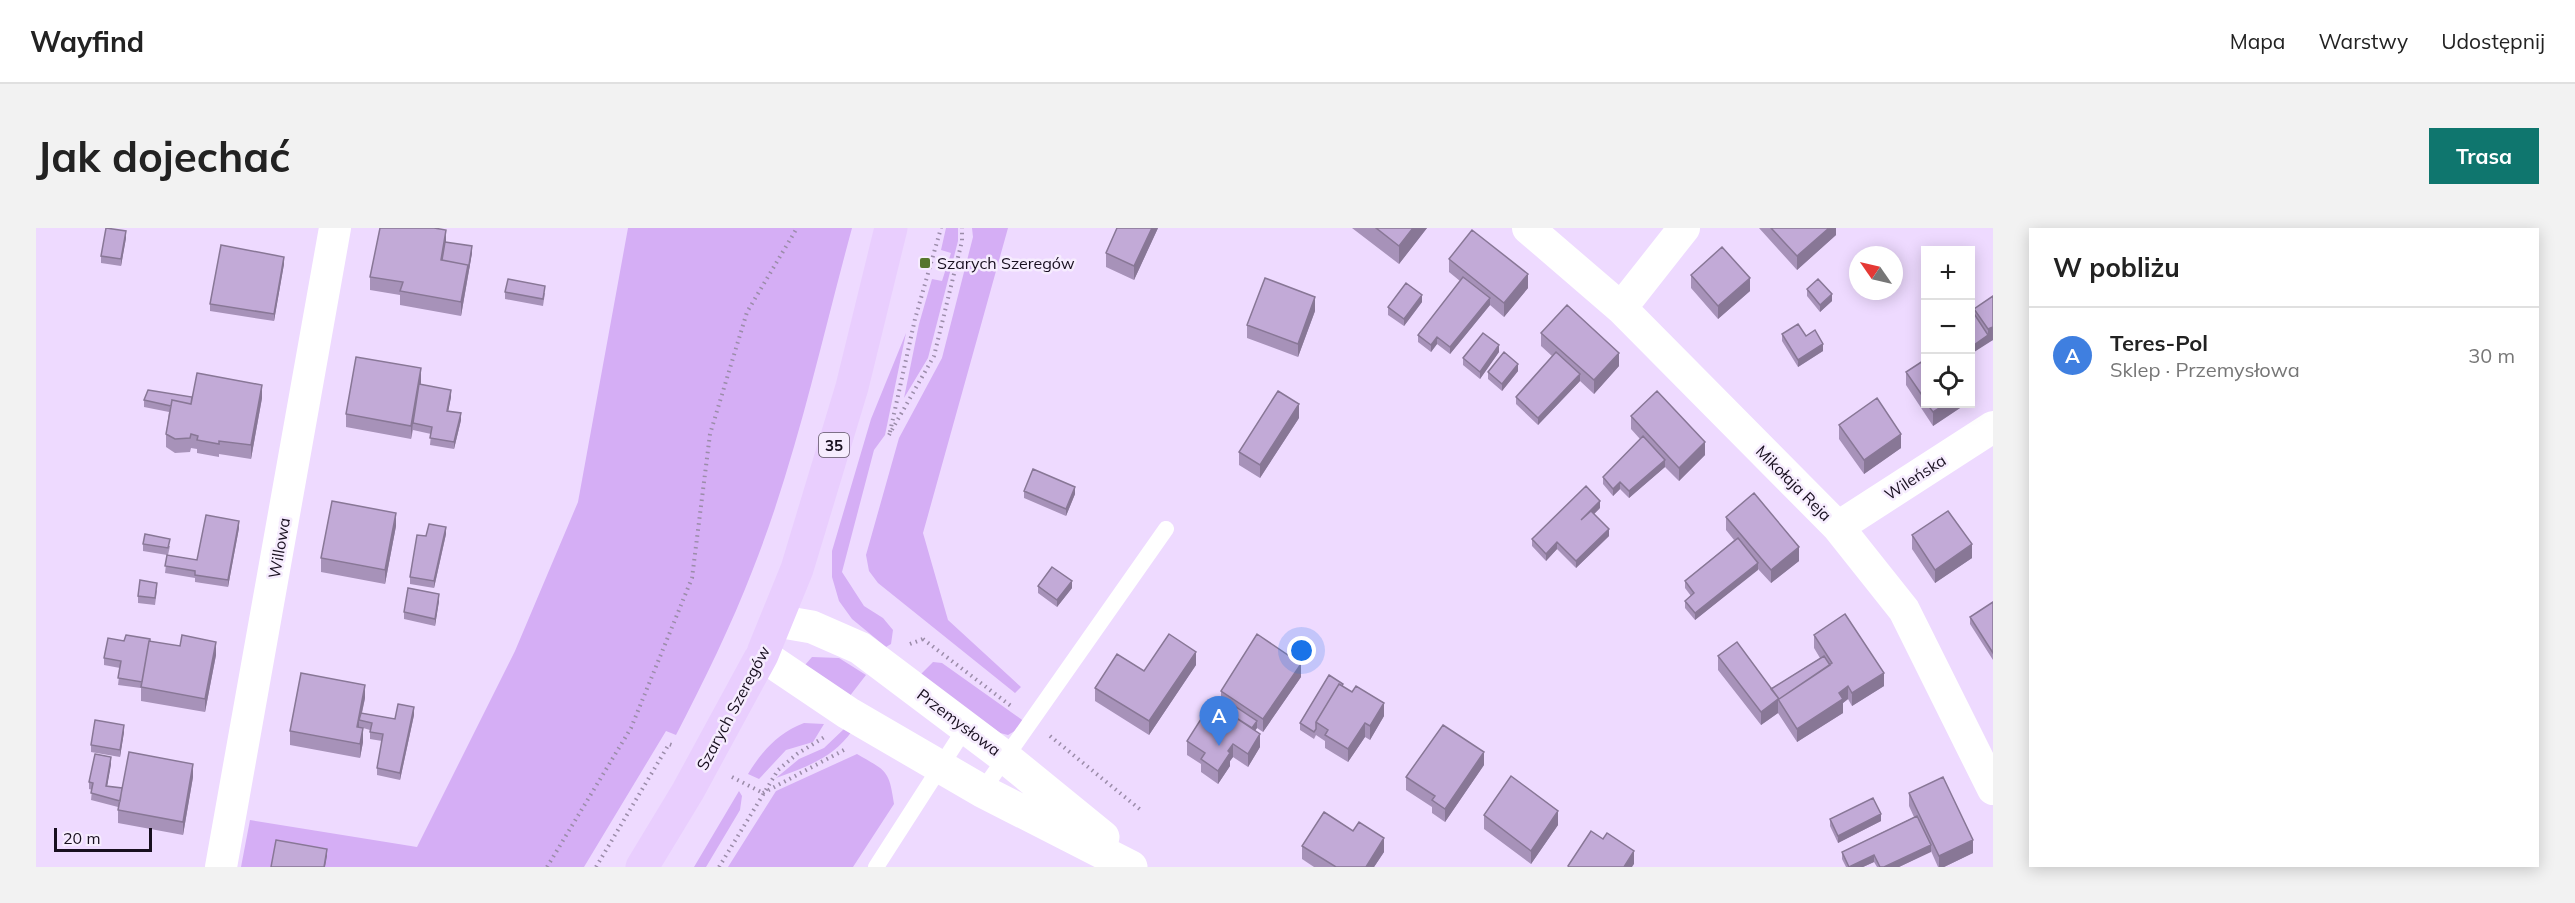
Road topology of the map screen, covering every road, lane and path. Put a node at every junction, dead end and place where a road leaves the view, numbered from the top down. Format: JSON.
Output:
{"nodes":[{"id":1,"x":335,"y":228,"type":"edge"},
{"id":2,"x":798,"y":228,"type":"edge"},
{"id":3,"x":891,"y":228,"type":"edge"},
{"id":4,"x":941,"y":228,"type":"edge"},
{"id":5,"x":962,"y":228,"type":"edge"},
{"id":6,"x":1528,"y":228,"type":"edge"},
{"id":7,"x":1684,"y":228,"type":"edge"},
{"id":8,"x":1622,"y":308,"type":"junction"},
{"id":9,"x":1993,"y":427,"type":"edge"},
{"id":10,"x":1838,"y":527,"type":"junction"},
{"id":11,"x":1166,"y":529,"type":"dead end"},
{"id":12,"x":777,"y":621,"type":"junction"},
{"id":13,"x":762,"y":656,"type":"junction"},
{"id":14,"x":966,"y":727,"type":"junction"},
{"id":15,"x":845,"y":750,"type":"dead end"},
{"id":16,"x":1006,"y":758,"type":"junction"},
{"id":17,"x":940,"y":766,"type":"junction"},
{"id":18,"x":1993,"y":789,"type":"edge"},
{"id":19,"x":982,"y":791,"type":"junction"},
{"id":20,"x":1125,"y":863,"type":"edge"},
{"id":21,"x":221,"y":867,"type":"edge"},
{"id":22,"x":547,"y":867,"type":"edge"},
{"id":23,"x":642,"y":867,"type":"edge"},
{"id":24,"x":719,"y":867,"type":"edge"},
{"id":25,"x":876,"y":867,"type":"edge"}],
"edges":[{"from":1,"to":21,"type":"street","name":"Willowa"},
{"from":2,"to":22,"type":"path"},
{"from":3,"to":12,"type":"main road","name":"Szarych Szeregów","number":"35"},
{"from":4,"to":5,"type":"path"},
{"from":6,"to":8,"type":"street","name":"Mikołaja Reja"},
{"from":7,"to":8,"type":"street"},
{"from":8,"to":10,"type":"street","name":"Mikołaja Reja"},
{"from":9,"to":10,"type":"street","name":"Wileńska"},
{"from":10,"to":18,"type":"street","name":"Mikołaja Reja"},
{"from":11,"to":16,"type":"lane"},
{"from":12,"to":13,"type":"main road","name":"Szarych Szeregów","number":"35"},
{"from":12,"to":14,"type":"main road","name":"Przemysłowa"},
{"from":13,"to":17,"type":"main road","name":"Przemysłowa"},
{"from":13,"to":23,"type":"main road","name":"Szarych Szeregów","number":"35"},
{"from":14,"to":16,"type":"main road","name":"Przemysłowa"},
{"from":14,"to":17,"type":"lane"},
{"from":15,"to":24,"type":"path"},
{"from":16,"to":19,"type":"lane"},
{"from":16,"to":20,"type":"main road","name":"Przemysłowa"},
{"from":17,"to":19,"type":"main road","name":"Przemysłowa"},
{"from":17,"to":25,"type":"lane"},
{"from":19,"to":20,"type":"main road","name":"Przemysłowa"}]}
